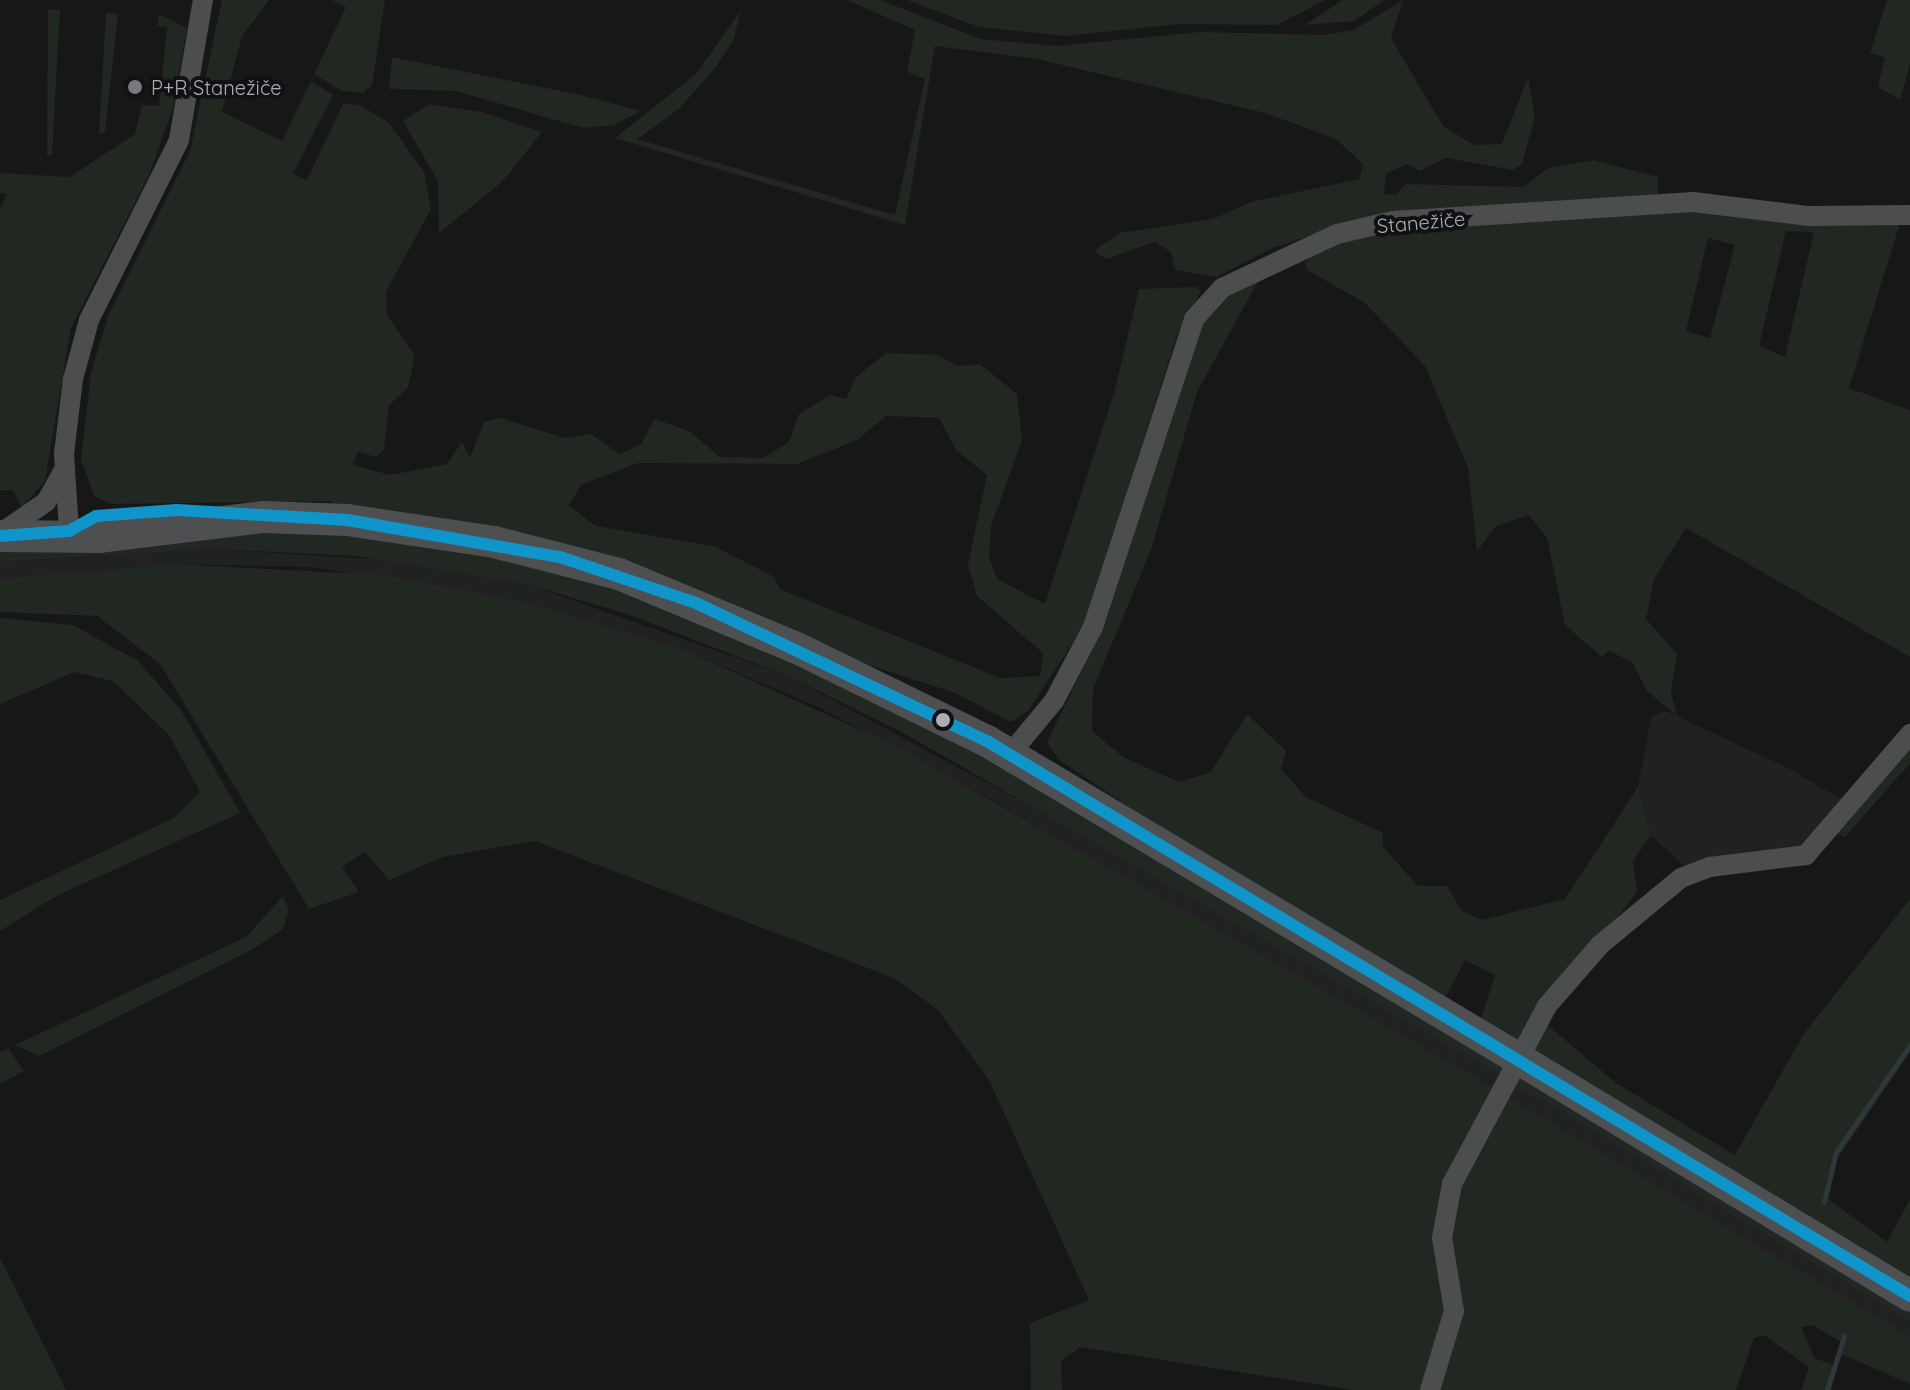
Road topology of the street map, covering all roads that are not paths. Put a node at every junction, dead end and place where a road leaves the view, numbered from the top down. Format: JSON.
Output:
{"nodes":[{"id":1,"x":206,"y":2,"type":"edge"},
{"id":2,"x":1910,"y":215,"type":"edge"},
{"id":3,"x":64,"y":469,"type":"junction"},
{"id":4,"x":69,"y":531,"type":"junction"},
{"id":5,"x":0,"y":535,"type":"edge"},
{"id":6,"x":1910,"y":734,"type":"edge"},
{"id":7,"x":1010,"y":754,"type":"junction"},
{"id":8,"x":1910,"y":1296,"type":"edge"},
{"id":9,"x":1430,"y":1390,"type":"edge"}],
"edges":[{"from":1,"to":3,"type":"street"},
{"from":2,"to":7,"type":"street","name":"Stanežiče"},
{"from":3,"to":4,"type":"street"},
{"from":3,"to":5,"type":"street"},
{"from":4,"to":5,"type":"main road"},
{"from":4,"to":7,"type":"main road"},
{"from":6,"to":9,"type":"street"},
{"from":7,"to":8,"type":"main road"}]}
